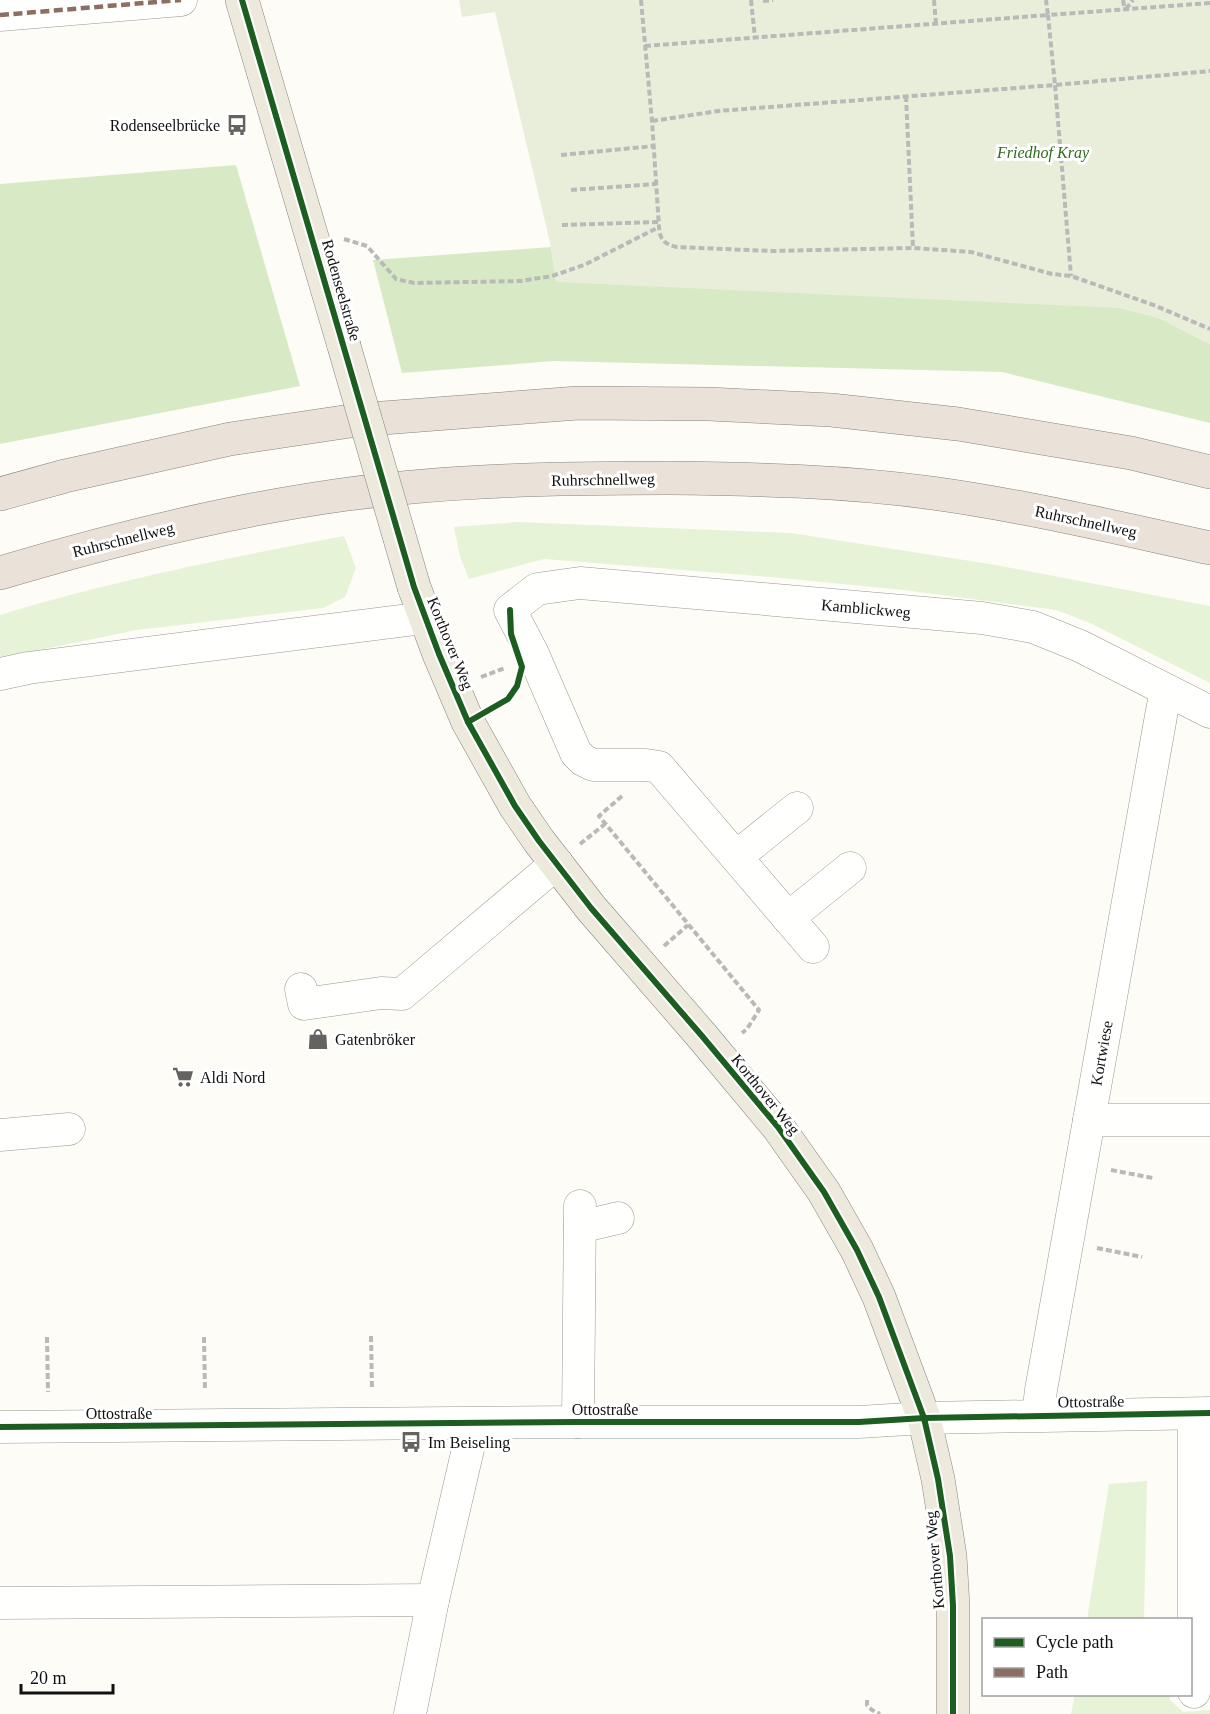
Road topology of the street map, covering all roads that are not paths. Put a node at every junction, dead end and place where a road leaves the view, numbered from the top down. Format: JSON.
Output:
{"nodes":[{"id":1,"x":181,"y":0,"type":"edge"},
{"id":2,"x":242,"y":0,"type":"edge"},
{"id":3,"x":0,"y":15,"type":"edge"},
{"id":4,"x":1210,"y":472,"type":"edge"},
{"id":5,"x":0,"y":494,"type":"edge"},
{"id":6,"x":1210,"y":548,"type":"edge"},
{"id":7,"x":0,"y":573,"type":"edge"},
{"id":8,"x":414,"y":587,"type":"joint"},
{"id":9,"x":424,"y":618,"type":"junction"},
{"id":10,"x":0,"y":674,"type":"edge"},
{"id":11,"x":1166,"y":690,"type":"junction"},
{"id":12,"x":1210,"y":712,"type":"edge"},
{"id":13,"x":797,"y":808,"type":"dead end"},
{"id":14,"x":736,"y":857,"type":"junction"},
{"id":15,"x":557,"y":863,"type":"junction"},
{"id":16,"x":850,"y":868,"type":"dead end"},
{"id":17,"x":788,"y":918,"type":"junction"},
{"id":18,"x":813,"y":947,"type":"dead end"},
{"id":19,"x":301,"y":989,"type":"dead end"},
{"id":20,"x":1089,"y":1120,"type":"junction"},
{"id":21,"x":1210,"y":1120,"type":"edge"},
{"id":22,"x":69,"y":1129,"type":"dead end"},
{"id":23,"x":0,"y":1135,"type":"edge"},
{"id":24,"x":618,"y":1218,"type":"dead end"},
{"id":25,"x":1202,"y":1413,"type":"edge"},
{"id":26,"x":1038,"y":1415,"type":"junction"},
{"id":27,"x":924,"y":1418,"type":"junction"},
{"id":28,"x":578,"y":1422,"type":"junction"},
{"id":29,"x":470,"y":1424,"type":"junction"},
{"id":30,"x":0,"y":1427,"type":"edge"},
{"id":31,"x":433,"y":1599,"type":"junction"},
{"id":32,"x":0,"y":1603,"type":"edge"},
{"id":33,"x":1194,"y":1692,"type":"dead end"},
{"id":34,"x":410,"y":1714,"type":"edge"},
{"id":35,"x":953,"y":1714,"type":"edge"}],
"edges":[{"from":1,"to":3,"type":"street"},
{"from":2,"to":8,"type":"main road","name":"Rodenseelstraße","bridge":true},
{"from":4,"to":5,"type":"highway"},
{"from":6,"to":7,"type":"highway","name":"Ruhrschnellweg"},
{"from":8,"to":9,"type":"main road","name":"Korthover Weg"},
{"from":9,"to":10,"type":"street","name":"Korthover Weg"},
{"from":9,"to":15,"type":"main road","name":"Korthover Weg"},
{"from":11,"to":12,"type":"street","name":"Kamblickweg"},
{"from":11,"to":14,"type":"street","name":"Kamblickweg"},
{"from":11,"to":20,"type":"street","name":"Kortwiese"},
{"from":13,"to":14,"type":"street"},
{"from":14,"to":17,"type":"street"},
{"from":15,"to":19,"type":"street"},
{"from":15,"to":27,"type":"main road","name":"Korthover Weg"},
{"from":16,"to":17,"type":"street"},
{"from":17,"to":18,"type":"street"},
{"from":20,"to":21,"type":"street"},
{"from":20,"to":26,"type":"street","name":"Kortwiese"},
{"from":22,"to":23,"type":"street"},
{"from":24,"to":28,"type":"street"},
{"from":25,"to":26,"type":"street","name":"Ottostraße"},
{"from":25,"to":33,"type":"street"},
{"from":26,"to":27,"type":"street","name":"Ottostraße"},
{"from":27,"to":28,"type":"street","name":"Ottostraße"},
{"from":27,"to":35,"type":"main road","name":"Korthover Weg"},
{"from":28,"to":29,"type":"street","name":"Ottostraße"},
{"from":29,"to":30,"type":"street","name":"Ottostraße"},
{"from":29,"to":31,"type":"street"},
{"from":31,"to":32,"type":"street"},
{"from":31,"to":34,"type":"street"}]}
